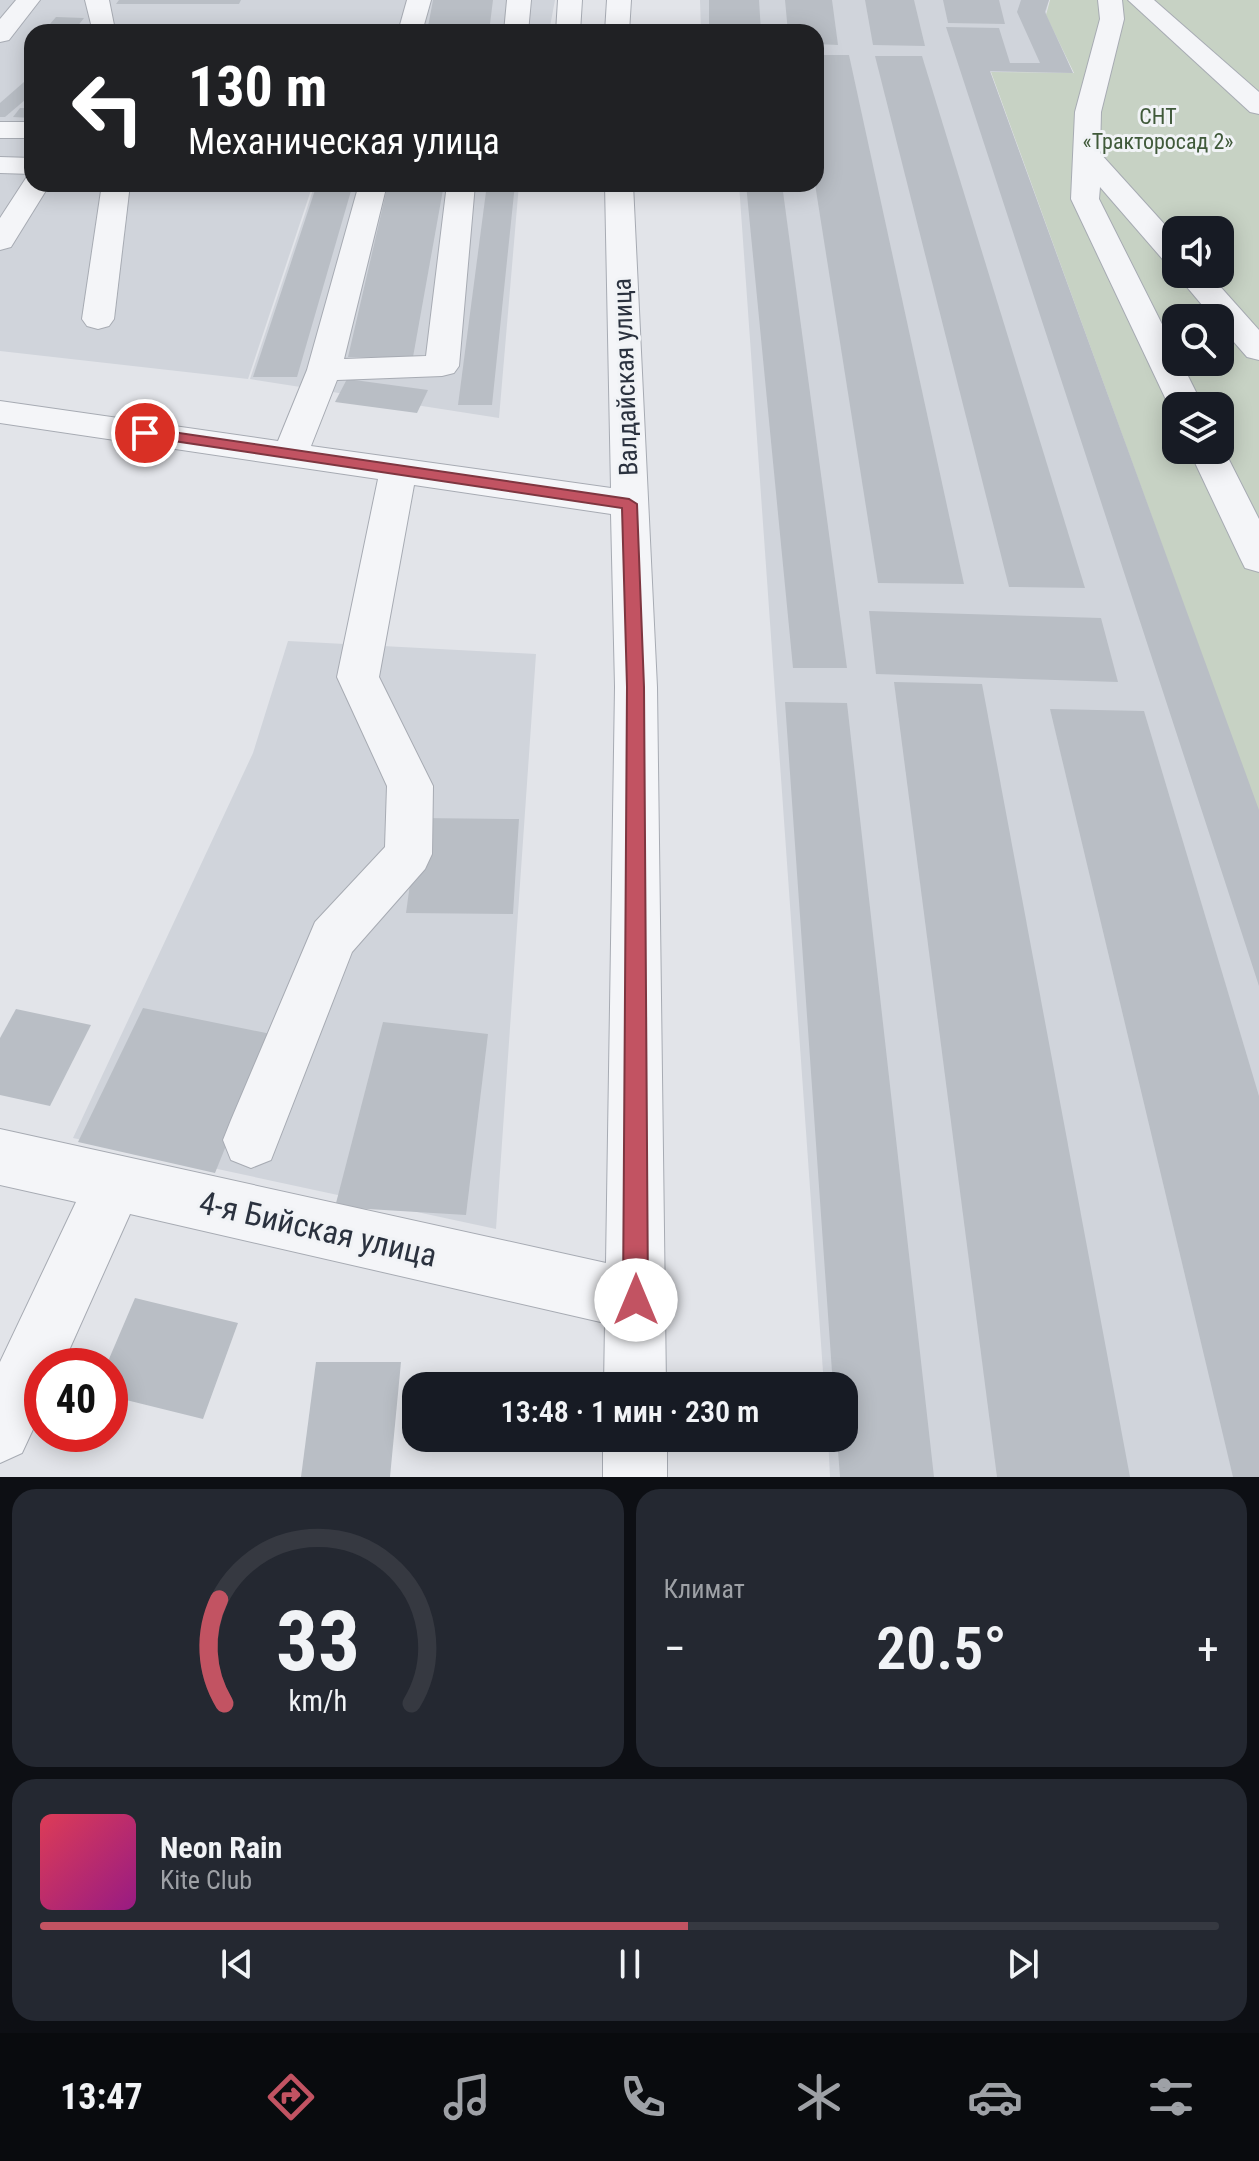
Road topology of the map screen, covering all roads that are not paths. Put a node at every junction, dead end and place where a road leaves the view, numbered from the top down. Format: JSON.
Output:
{"nodes":[{"id":1,"x":28,"y":0,"type":"edge"},
{"id":2,"x":97,"y":0,"type":"edge"},
{"id":3,"x":419,"y":0,"type":"edge"},
{"id":4,"x":519,"y":0,"type":"edge"},
{"id":5,"x":570,"y":0,"type":"edge"},
{"id":6,"x":619,"y":0,"type":"edge"},
{"id":7,"x":1110,"y":0,"type":"edge"},
{"id":8,"x":1140,"y":0,"type":"edge"},
{"id":9,"x":101,"y":24,"type":"edge"},
{"id":10,"x":412,"y":24,"type":"edge"},
{"id":11,"x":517,"y":24,"type":"edge"},
{"id":12,"x":568,"y":24,"type":"edge"},
{"id":13,"x":618,"y":24,"type":"edge"},
{"id":14,"x":0,"y":35,"type":"edge"},
{"id":15,"x":1259,"y":106,"type":"edge"},
{"id":16,"x":0,"y":130,"type":"edge"},
{"id":17,"x":24,"y":130,"type":"edge"},
{"id":18,"x":1087,"y":155,"type":"junction"},
{"id":19,"x":0,"y":165,"type":"edge"},
{"id":20,"x":24,"y":166,"type":"edge"},
{"id":21,"x":31,"y":192,"type":"edge"},
{"id":22,"x":115,"y":192,"type":"edge"},
{"id":23,"x":371,"y":192,"type":"edge"},
{"id":24,"x":460,"y":192,"type":"edge"},
{"id":25,"x":619,"y":192,"type":"edge"},
{"id":26,"x":1162,"y":240,"type":"edge"},
{"id":27,"x":0,"y":241,"type":"edge"},
{"id":28,"x":1204,"y":288,"type":"edge"},
{"id":29,"x":98,"y":319,"type":"dead end"},
{"id":30,"x":1259,"y":350,"type":"edge"},
{"id":31,"x":324,"y":370,"type":"junction"},
{"id":32,"x":1179,"y":392,"type":"edge"},
{"id":33,"x":0,"y":412,"type":"edge"},
{"id":34,"x":290,"y":454,"type":"junction"},
{"id":35,"x":1214,"y":464,"type":"edge"},
{"id":36,"x":398,"y":470,"type":"junction"},
{"id":37,"x":629,"y":504,"type":"junction"},
{"id":38,"x":1259,"y":558,"type":"edge"},
{"id":39,"x":251,"y":1140,"type":"dead end"},
{"id":40,"x":0,"y":1157,"type":"edge"},
{"id":41,"x":115,"y":1183,"type":"junction"},
{"id":42,"x":636,"y":1300,"type":"junction"},
{"id":43,"x":635,"y":1372,"type":"edge"},
{"id":44,"x":0,"y":1431,"type":"edge"},
{"id":45,"x":635,"y":1452,"type":"edge"},
{"id":46,"x":635,"y":1477,"type":"edge"}],
"edges":[{"from":1,"to":14,"type":"street"},
{"from":2,"to":9,"type":"street"},
{"from":3,"to":10,"type":"street"},
{"from":4,"to":11,"type":"street"},
{"from":5,"to":12,"type":"street"},
{"from":6,"to":13,"type":"street"},
{"from":7,"to":18,"type":"street"},
{"from":8,"to":15,"type":"street"},
{"from":16,"to":17,"type":"street"},
{"from":18,"to":26,"type":"street"},
{"from":18,"to":32,"type":"street"},
{"from":19,"to":20,"type":"street"},
{"from":21,"to":27,"type":"street"},
{"from":22,"to":29,"type":"street"},
{"from":23,"to":31,"type":"street"},
{"from":24,"to":31,"type":"street"},
{"from":25,"to":37,"type":"street","name":"Валдайская улица"},
{"from":28,"to":30,"type":"street"},
{"from":31,"to":34,"type":"street"},
{"from":33,"to":34,"type":"street"},
{"from":34,"to":36,"type":"street"},
{"from":35,"to":38,"type":"street"},
{"from":36,"to":37,"type":"street"},
{"from":36,"to":39,"type":"street"},
{"from":37,"to":42,"type":"street","name":"Валдайская улица"},
{"from":40,"to":41,"type":"street","name":"4-я Бийская улица"},
{"from":41,"to":42,"type":"street","name":"4-я Бийская улица"},
{"from":41,"to":44,"type":"street"},
{"from":42,"to":43,"type":"street","name":"Валдайская улица"},
{"from":45,"to":46,"type":"street"}]}
